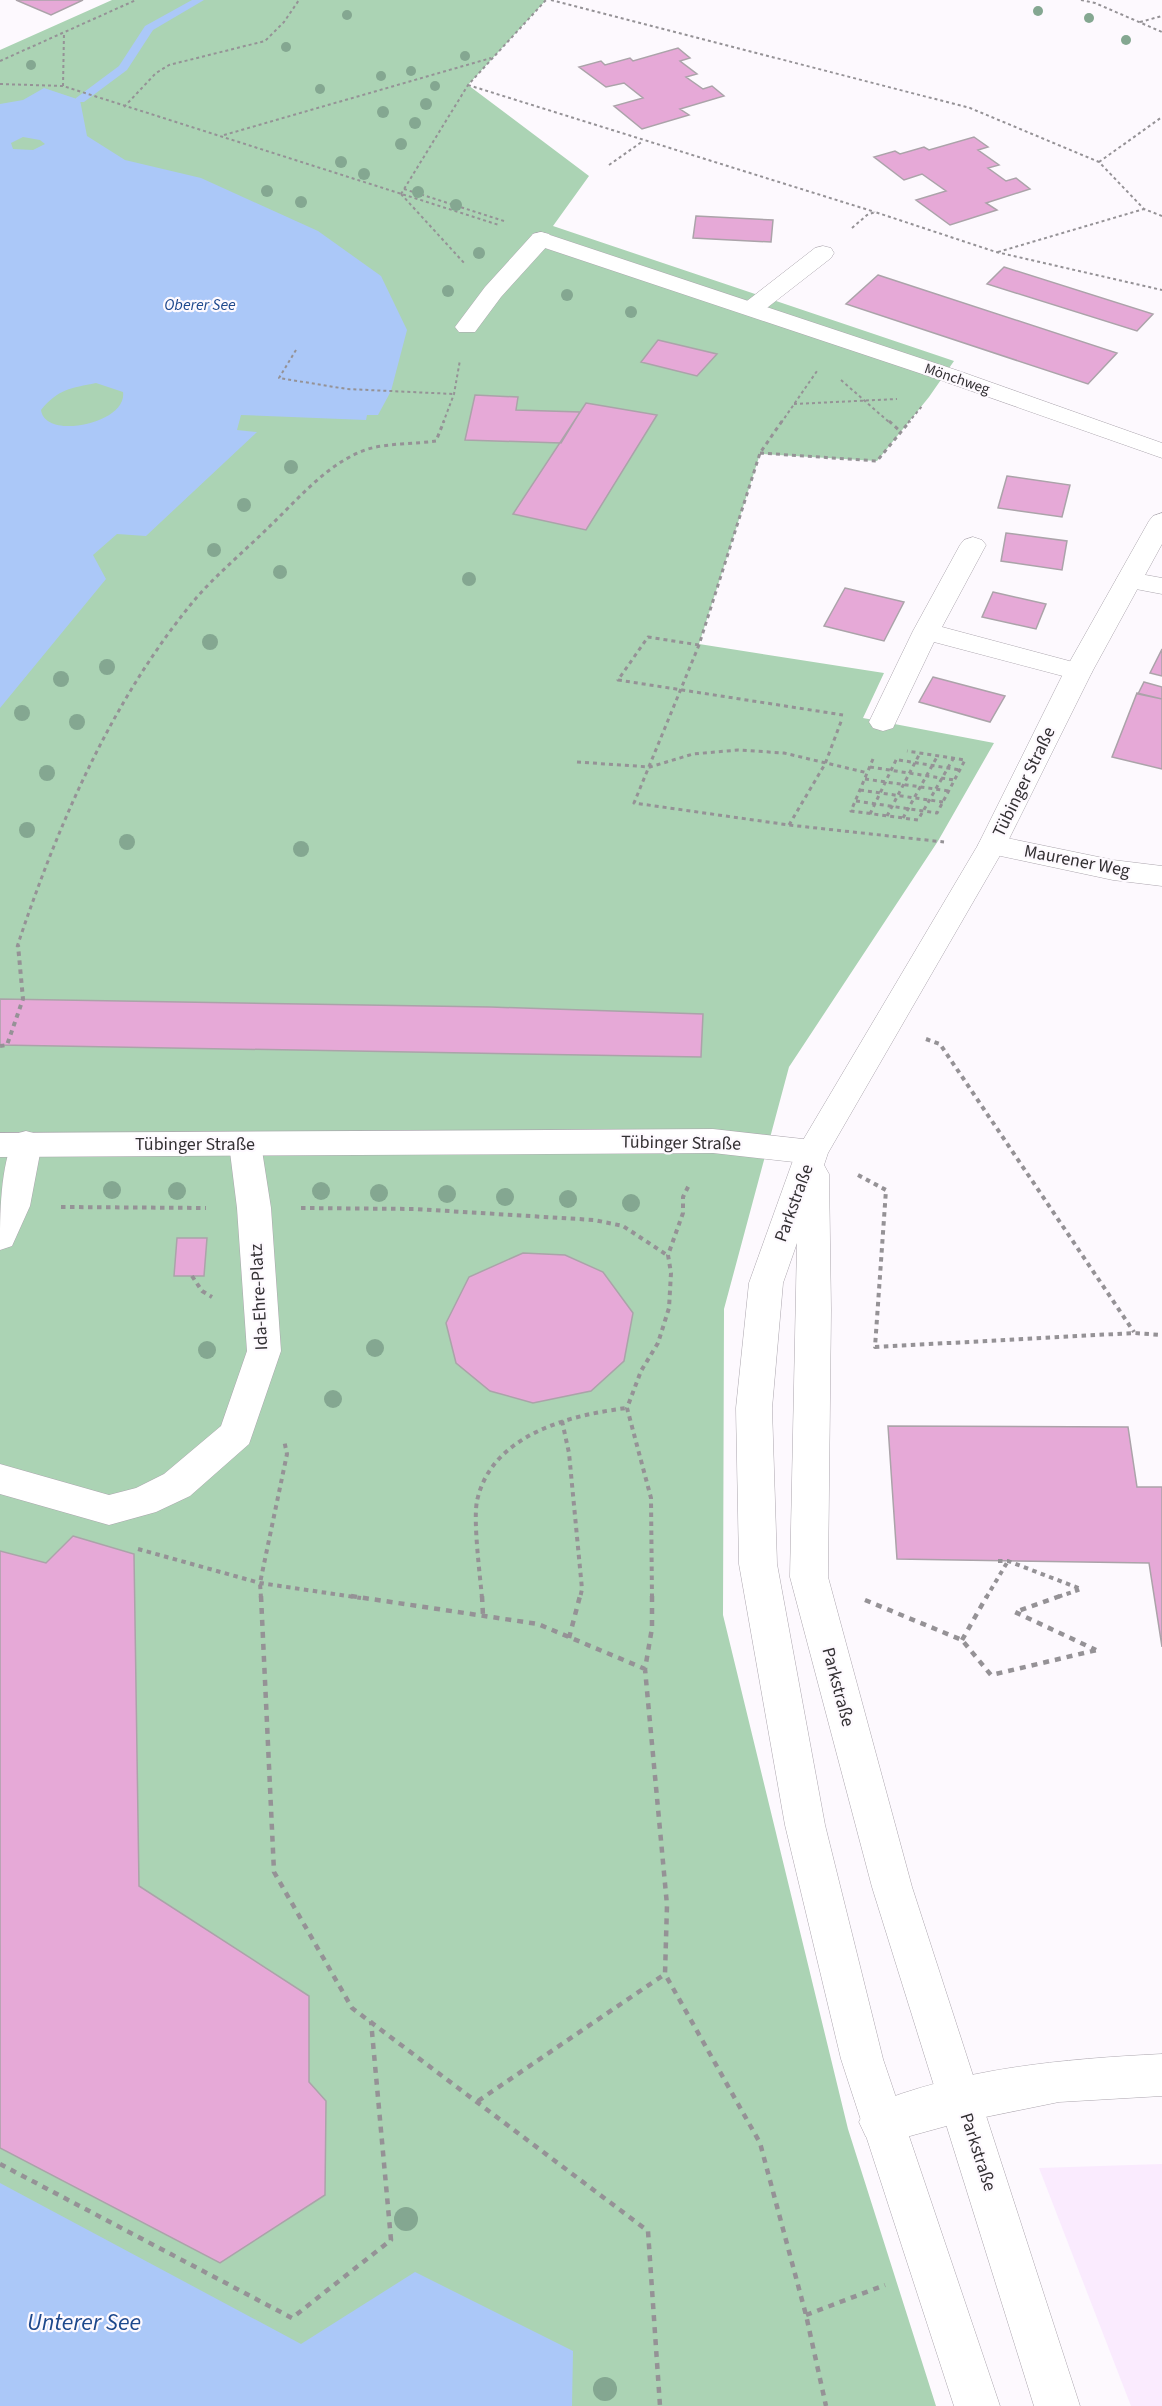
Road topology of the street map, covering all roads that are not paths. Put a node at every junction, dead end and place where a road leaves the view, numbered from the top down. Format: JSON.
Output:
{"nodes":[{"id":1,"x":824,"y":253,"type":"road end"},
{"id":2,"x":751,"y":309,"type":"junction"},
{"id":3,"x":467,"y":327,"type":"road end"},
{"id":4,"x":1162,"y":451,"type":"edge"},
{"id":5,"x":1162,"y":521,"type":"edge"},
{"id":6,"x":973,"y":545,"type":"dead end"},
{"id":7,"x":1130,"y":580,"type":"junction"},
{"id":8,"x":1162,"y":586,"type":"edge"},
{"id":9,"x":926,"y":631,"type":"junction"},
{"id":10,"x":1078,"y":672,"type":"junction"},
{"id":11,"x":883,"y":722,"type":"road end"},
{"id":12,"x":993,"y":845,"type":"junction"},
{"id":13,"x":1162,"y":876,"type":"edge"},
{"id":14,"x":13,"y":1144,"type":"edge"},
{"id":15,"x":246,"y":1144,"type":"junction"},
{"id":16,"x":812,"y":1152,"type":"junction"},
{"id":17,"x":0,"y":1237,"type":"edge"},
{"id":18,"x":0,"y":1479,"type":"edge"},
{"id":19,"x":1162,"y":2075,"type":"edge"},
{"id":20,"x":961,"y":2100,"type":"junction"},
{"id":21,"x":881,"y":2122,"type":"junction"},
{"id":22,"x":977,"y":2406,"type":"edge"},
{"id":23,"x":1058,"y":2406,"type":"edge"}],
"edges":[{"from":1,"to":2,"type":"main road"},
{"from":2,"to":3,"type":"main road","name":"Mönchweg"},
{"from":2,"to":4,"type":"main road","name":"Mönchweg"},
{"from":5,"to":7,"type":"main road","name":"Tübinger Straße"},
{"from":6,"to":9,"type":"main road"},
{"from":7,"to":8,"type":"main road"},
{"from":7,"to":10,"type":"main road","name":"Tübinger Straße"},
{"from":9,"to":10,"type":"main road"},
{"from":9,"to":11,"type":"main road"},
{"from":10,"to":12,"type":"main road","name":"Tübinger Straße"},
{"from":12,"to":13,"type":"main road","name":"Maurener Weg"},
{"from":12,"to":16,"type":"main road","name":"Tübinger Straße"},
{"from":14,"to":15,"type":"main road","name":"Tübinger Straße"},
{"from":14,"to":17,"type":"main road"},
{"from":15,"to":16,"type":"main road","name":"Tübinger Straße"},
{"from":15,"to":18,"type":"main road","name":"Ida-Ehre-Platz"},
{"from":16,"to":20,"type":"main road","name":"Parkstraße"},
{"from":16,"to":21,"type":"main road","name":"Parkstraße"},
{"from":19,"to":20,"type":"main road"},
{"from":20,"to":21,"type":"main road"},
{"from":20,"to":23,"type":"main road","name":"Parkstraße"},
{"from":21,"to":22,"type":"main road","name":"Parkstraße"}]}
